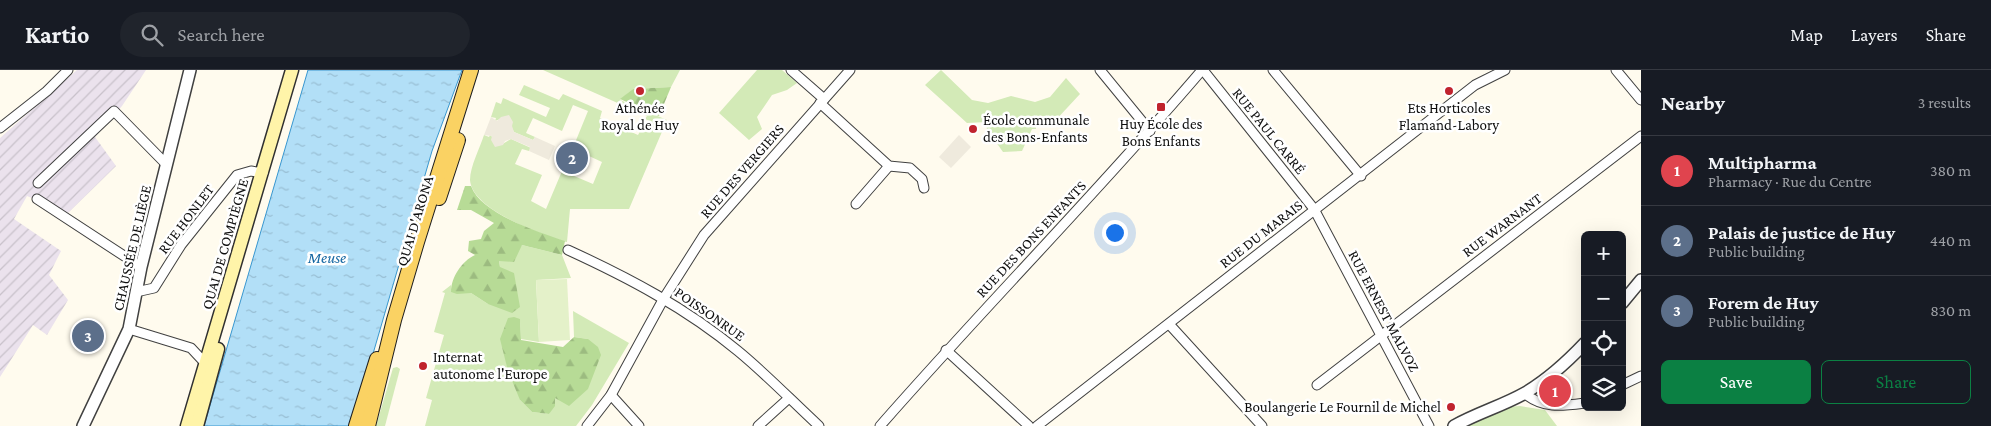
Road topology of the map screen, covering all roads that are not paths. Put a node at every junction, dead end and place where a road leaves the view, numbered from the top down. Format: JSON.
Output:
{"nodes":[{"id":1,"x":68,"y":70,"type":"edge"},
{"id":2,"x":190,"y":70,"type":"edge"},
{"id":3,"x":292,"y":70,"type":"edge"},
{"id":4,"x":471,"y":70,"type":"edge"},
{"id":5,"x":480,"y":70,"type":"edge"},
{"id":6,"x":791,"y":70,"type":"edge"},
{"id":7,"x":850,"y":70,"type":"edge"},
{"id":8,"x":1100,"y":70,"type":"edge"},
{"id":9,"x":1202,"y":70,"type":"edge"},
{"id":10,"x":1273,"y":70,"type":"edge"},
{"id":11,"x":1505,"y":70,"type":"edge"},
{"id":12,"x":1616,"y":70,"type":"edge"},
{"id":13,"x":1641,"y":100,"type":"edge"},
{"id":14,"x":822,"y":101,"type":"junction"},
{"id":15,"x":0,"y":128,"type":"edge"},
{"id":16,"x":1150,"y":131,"type":"junction"},
{"id":17,"x":1641,"y":136,"type":"edge"},
{"id":18,"x":166,"y":164,"type":"junction"},
{"id":19,"x":889,"y":166,"type":"junction"},
{"id":20,"x":263,"y":173,"type":"junction"},
{"id":21,"x":1361,"y":176,"type":"junction"},
{"id":22,"x":38,"y":182,"type":"dead end"},
{"id":23,"x":924,"y":188,"type":"dead end"},
{"id":24,"x":37,"y":200,"type":"dead end"},
{"id":25,"x":856,"y":204,"type":"dead end"},
{"id":26,"x":1314,"y":209,"type":"junction"},
{"id":27,"x":568,"y":250,"type":"dead end"},
{"id":28,"x":142,"y":267,"type":"junction"},
{"id":29,"x":1641,"y":280,"type":"edge"},
{"id":30,"x":136,"y":292,"type":"junction"},
{"id":31,"x":664,"y":298,"type":"junction"},
{"id":32,"x":1626,"y":298,"type":"edge"},
{"id":33,"x":222,"y":312,"type":"junction"},
{"id":34,"x":394,"y":320,"type":"junction"},
{"id":35,"x":1169,"y":324,"type":"junction"},
{"id":36,"x":129,"y":329,"type":"junction"},
{"id":37,"x":1380,"y":336,"type":"junction"},
{"id":38,"x":1581,"y":347,"type":"edge"},
{"id":39,"x":946,"y":350,"type":"junction"},
{"id":40,"x":205,"y":363,"type":"junction"},
{"id":41,"x":1641,"y":376,"type":"edge"},
{"id":42,"x":380,"y":382,"type":"junction"},
{"id":43,"x":1626,"y":383,"type":"edge"},
{"id":44,"x":1537,"y":384,"type":"junction"},
{"id":45,"x":1317,"y":385,"type":"dead end"},
{"id":46,"x":1524,"y":393,"type":"junction"},
{"id":47,"x":611,"y":395,"type":"junction"},
{"id":48,"x":789,"y":398,"type":"junction"},
{"id":49,"x":1544,"y":404,"type":"junction"},
{"id":50,"x":1581,"y":404,"type":"edge"},
{"id":51,"x":84,"y":426,"type":"edge"},
{"id":52,"x":187,"y":426,"type":"edge"},
{"id":53,"x":197,"y":426,"type":"edge"},
{"id":54,"x":356,"y":426,"type":"edge"},
{"id":55,"x":368,"y":426,"type":"edge"},
{"id":56,"x":586,"y":426,"type":"edge"},
{"id":57,"x":639,"y":426,"type":"edge"},
{"id":58,"x":758,"y":426,"type":"edge"},
{"id":59,"x":819,"y":426,"type":"edge"},
{"id":60,"x":880,"y":426,"type":"edge"},
{"id":61,"x":1029,"y":426,"type":"edge"},
{"id":62,"x":1037,"y":426,"type":"edge"},
{"id":63,"x":1262,"y":426,"type":"edge"},
{"id":64,"x":1429,"y":426,"type":"edge"},
{"id":65,"x":1454,"y":426,"type":"edge"}],
"edges":[{"from":1,"to":15,"type":"street"},
{"from":2,"to":18,"type":"street","name":"CHAUSSÉE DE LIÈGE"},
{"from":3,"to":20,"type":"main road","name":"QUAI DE COMPIÈGNE"},
{"from":4,"to":34,"type":"main road","name":"QUAI D'ARONA"},
{"from":5,"to":42,"type":"main road","name":"QUAI D'ARONA"},
{"from":6,"to":14,"type":"street"},
{"from":7,"to":14,"type":"street","name":"RUE DES VERGIERS"},
{"from":8,"to":16,"type":"street"},
{"from":9,"to":16,"type":"street","name":"RUE DES BONS ENFANTS"},
{"from":9,"to":26,"type":"street","name":"RUE PAUL CARRÉ"},
{"from":10,"to":21,"type":"street"},
{"from":11,"to":21,"type":"street","name":"RUE DU MARAIS"},
{"from":12,"to":13,"type":"street"},
{"from":14,"to":19,"type":"street"},
{"from":14,"to":31,"type":"street","name":"RUE DES VERGIERS"},
{"from":16,"to":39,"type":"street","name":"RUE DES BONS ENFANTS"},
{"from":17,"to":37,"type":"street","name":"RUE WARNANT"},
{"from":18,"to":22,"type":"street"},
{"from":18,"to":28,"type":"street","name":"CHAUSSÉE DE LIÈGE"},
{"from":19,"to":23,"type":"street"},
{"from":19,"to":25,"type":"street"},
{"from":20,"to":30,"type":"street","name":"RUE HONLET"},
{"from":20,"to":33,"type":"main road","name":"QUAI DE COMPIÈGNE"},
{"from":21,"to":26,"type":"street","name":"RUE DU MARAIS"},
{"from":24,"to":28,"type":"street"},
{"from":26,"to":35,"type":"street","name":"RUE DU MARAIS"},
{"from":26,"to":37,"type":"street","name":"RUE ERNEST MALVOZ"},
{"from":27,"to":31,"type":"street","name":"POISSONRUE"},
{"from":28,"to":30,"type":"street","name":"CHAUSSÉE DE LIÈGE"},
{"from":29,"to":32,"type":"street"},
{"from":30,"to":36,"type":"street","name":"CHAUSSÉE DE LIÈGE"},
{"from":31,"to":47,"type":"street","name":"RUE DES VERGIERS"},
{"from":31,"to":48,"type":"street","name":"POISSONRUE"},
{"from":33,"to":40,"type":"main road","name":"QUAI DE COMPIÈGNE"},
{"from":33,"to":53,"type":"main road"},
{"from":34,"to":42,"type":"main road","name":"QUAI D'ARONA"},
{"from":34,"to":54,"type":"main road"},
{"from":35,"to":62,"type":"street","name":"RUE DU MARAIS"},
{"from":35,"to":63,"type":"street"},
{"from":36,"to":40,"type":"street"},
{"from":36,"to":51,"type":"street","name":"CHAUSSÉE DE LIÈGE"},
{"from":37,"to":45,"type":"street","name":"RUE WARNANT"},
{"from":37,"to":64,"type":"street","name":"RUE ERNEST MALVOZ"},
{"from":38,"to":44,"type":"street"},
{"from":39,"to":60,"type":"street","name":"RUE DES BONS ENFANTS"},
{"from":39,"to":61,"type":"street"},
{"from":40,"to":52,"type":"main road","name":"QUAI DE COMPIÈGNE"},
{"from":41,"to":43,"type":"street"},
{"from":42,"to":55,"type":"main road","name":"QUAI D'ARONA"},
{"from":44,"to":46,"type":"street"},
{"from":44,"to":49,"type":"street"},
{"from":46,"to":49,"type":"street"},
{"from":46,"to":65,"type":"street"},
{"from":47,"to":56,"type":"street","name":"RUE DES VERGIERS"},
{"from":47,"to":57,"type":"street"},
{"from":48,"to":58,"type":"street"},
{"from":48,"to":59,"type":"street","name":"POISSONRUE"},
{"from":49,"to":50,"type":"street"}]}
